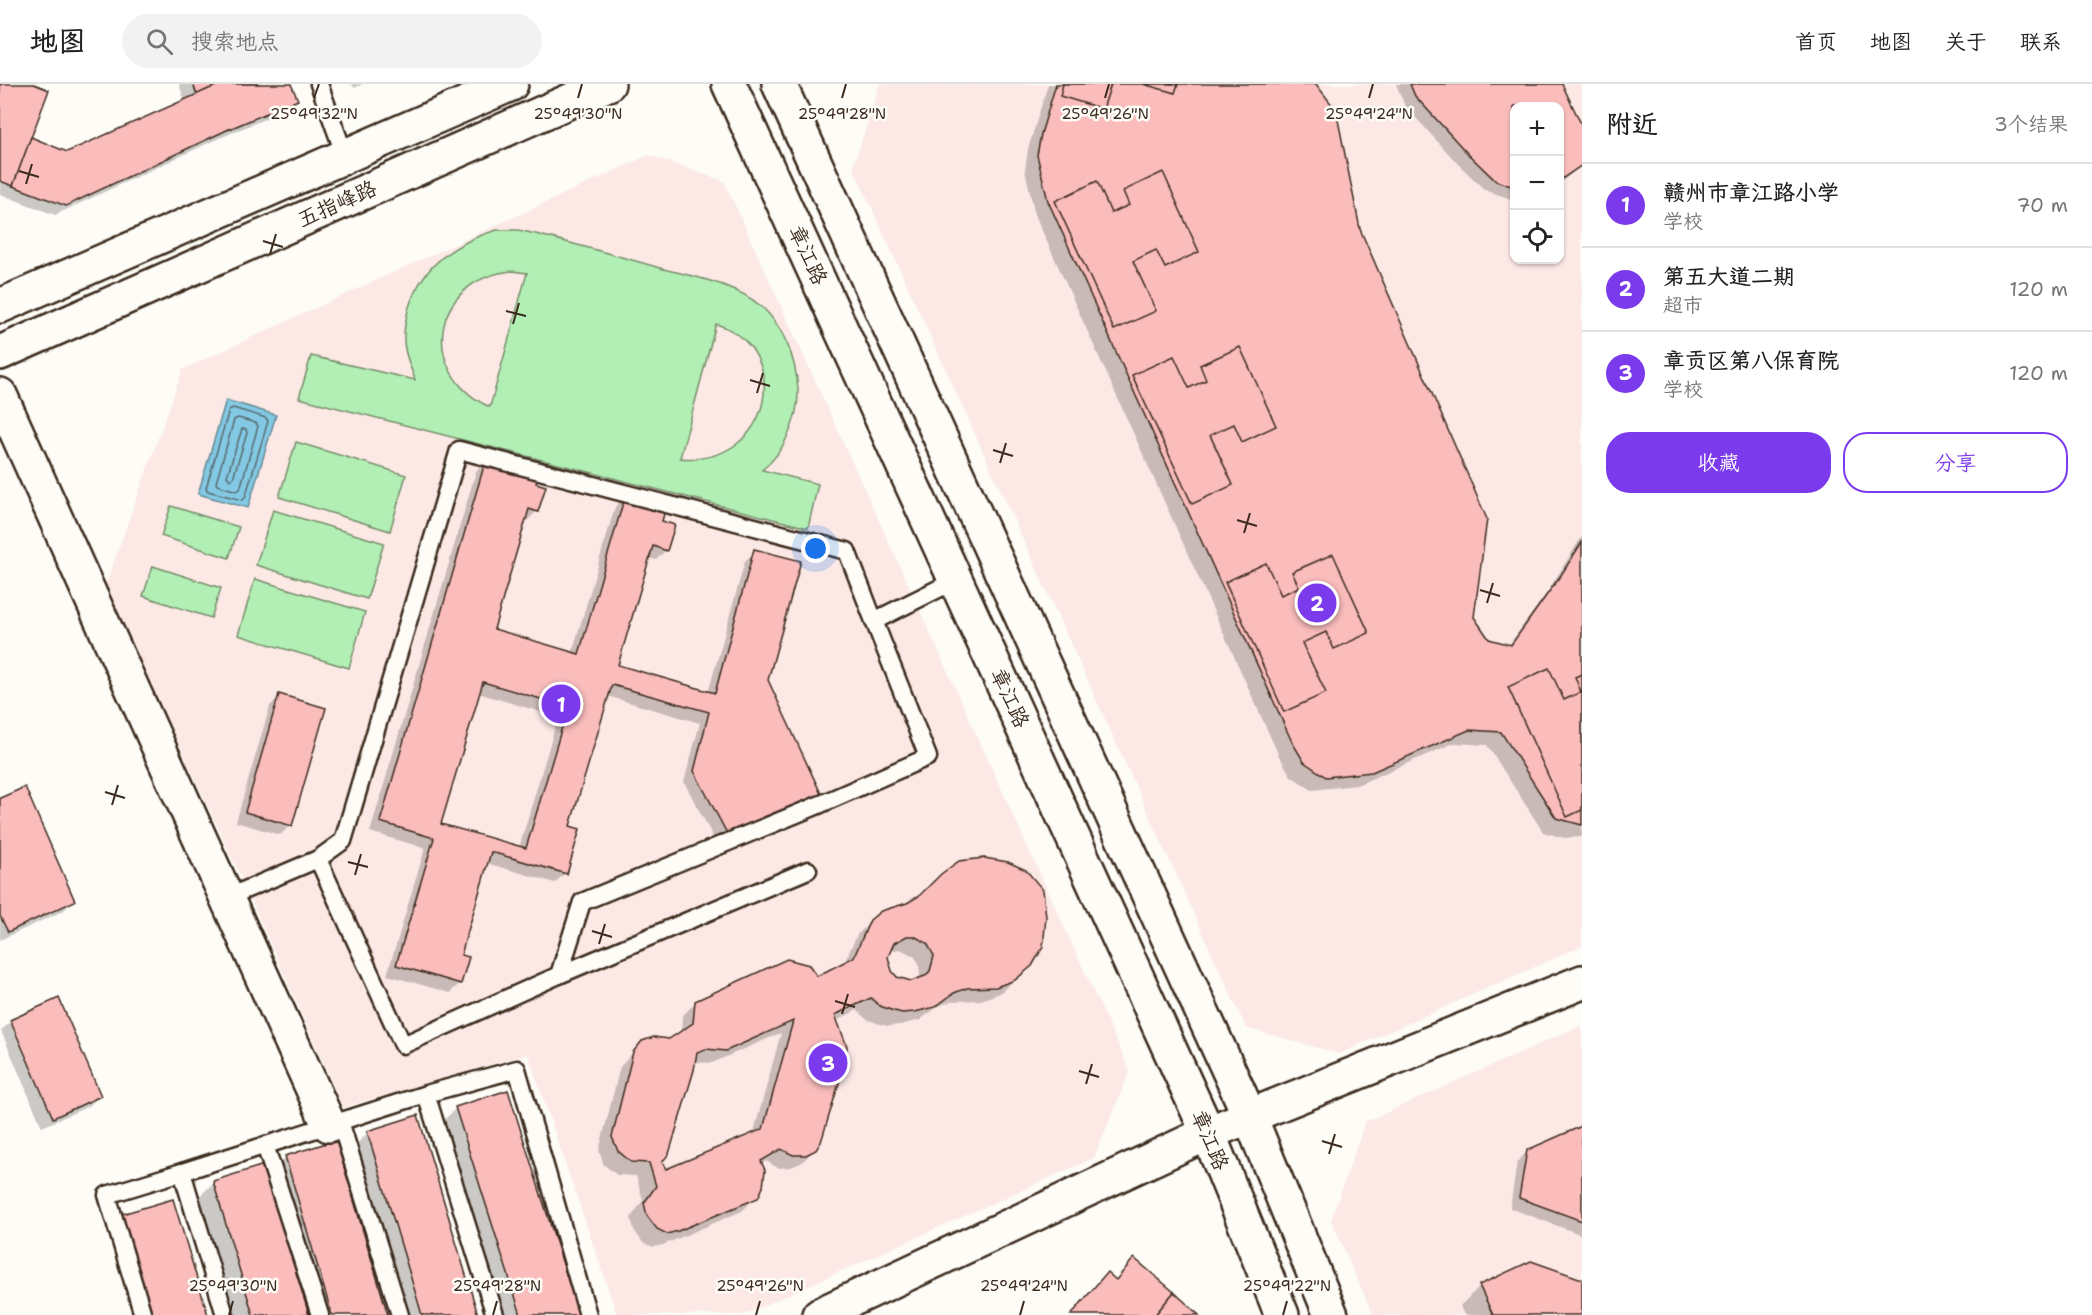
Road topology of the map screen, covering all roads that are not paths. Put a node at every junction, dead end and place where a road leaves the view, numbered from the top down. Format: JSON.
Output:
{"nodes":[{"id":1,"x":319,"y":84,"type":"edge"},
{"id":2,"x":510,"y":84,"type":"edge"},
{"id":3,"x":608,"y":84,"type":"edge"},
{"id":4,"x":729,"y":84,"type":"edge"},
{"id":5,"x":778,"y":84,"type":"edge"},
{"id":6,"x":345,"y":156,"type":"junction"},
{"id":7,"x":0,"y":306,"type":"edge"},
{"id":8,"x":0,"y":353,"type":"edge"},
{"id":9,"x":0,"y":395,"type":"edge"},
{"id":10,"x":956,"y":580,"type":"junction"},
{"id":11,"x":874,"y":621,"type":"junction"},
{"id":12,"x":318,"y":860,"type":"junction"},
{"id":13,"x":808,"y":870,"type":"dead end"},
{"id":14,"x":226,"y":898,"type":"junction"},
{"id":15,"x":559,"y":975,"type":"junction"},
{"id":16,"x":1582,"y":982,"type":"edge"},
{"id":17,"x":426,"y":1094,"type":"junction"},
{"id":18,"x":1250,"y":1117,"type":"junction"},
{"id":19,"x":335,"y":1123,"type":"junction"},
{"id":20,"x":1208,"y":1133,"type":"junction"},
{"id":21,"x":265,"y":1145,"type":"junction"},
{"id":22,"x":182,"y":1172,"type":"junction"},
{"id":23,"x":143,"y":1315,"type":"edge"},
{"id":24,"x":225,"y":1315,"type":"edge"},
{"id":25,"x":320,"y":1315,"type":"edge"},
{"id":26,"x":400,"y":1315,"type":"edge"},
{"id":27,"x":495,"y":1315,"type":"edge"},
{"id":28,"x":588,"y":1315,"type":"edge"},
{"id":29,"x":819,"y":1315,"type":"edge"},
{"id":30,"x":1282,"y":1315,"type":"edge"},
{"id":31,"x":1331,"y":1315,"type":"edge"}],
"edges":[{"from":1,"to":6,"type":"lane"},
{"from":2,"to":6,"type":"main road","name":"五指峰路"},
{"from":3,"to":8,"type":"main road","name":"五指峰路"},
{"from":4,"to":10,"type":"main road","name":"章江路"},
{"from":5,"to":18,"type":"main road","name":"章江路"},
{"from":6,"to":7,"type":"main road","name":"五指峰路"},
{"from":9,"to":14,"type":"main road"},
{"from":10,"to":11,"type":"lane"},
{"from":10,"to":20,"type":"main road","name":"章江路"},
{"from":11,"to":12,"type":"lane"},
{"from":11,"to":15,"type":"lane"},
{"from":12,"to":14,"type":"lane"},
{"from":12,"to":15,"type":"lane"},
{"from":13,"to":15,"type":"lane"},
{"from":14,"to":19,"type":"main road"},
{"from":16,"to":18,"type":"main road"},
{"from":17,"to":19,"type":"lane"},
{"from":17,"to":27,"type":"lane"},
{"from":17,"to":28,"type":"lane"},
{"from":18,"to":20,"type":"main road"},
{"from":18,"to":31,"type":"main road","name":"章江路"},
{"from":19,"to":21,"type":"lane"},
{"from":19,"to":26,"type":"lane"},
{"from":20,"to":29,"type":"main road"},
{"from":20,"to":30,"type":"main road","name":"章江路"},
{"from":21,"to":22,"type":"lane"},
{"from":21,"to":25,"type":"lane"},
{"from":22,"to":23,"type":"lane"},
{"from":22,"to":24,"type":"lane"}]}
